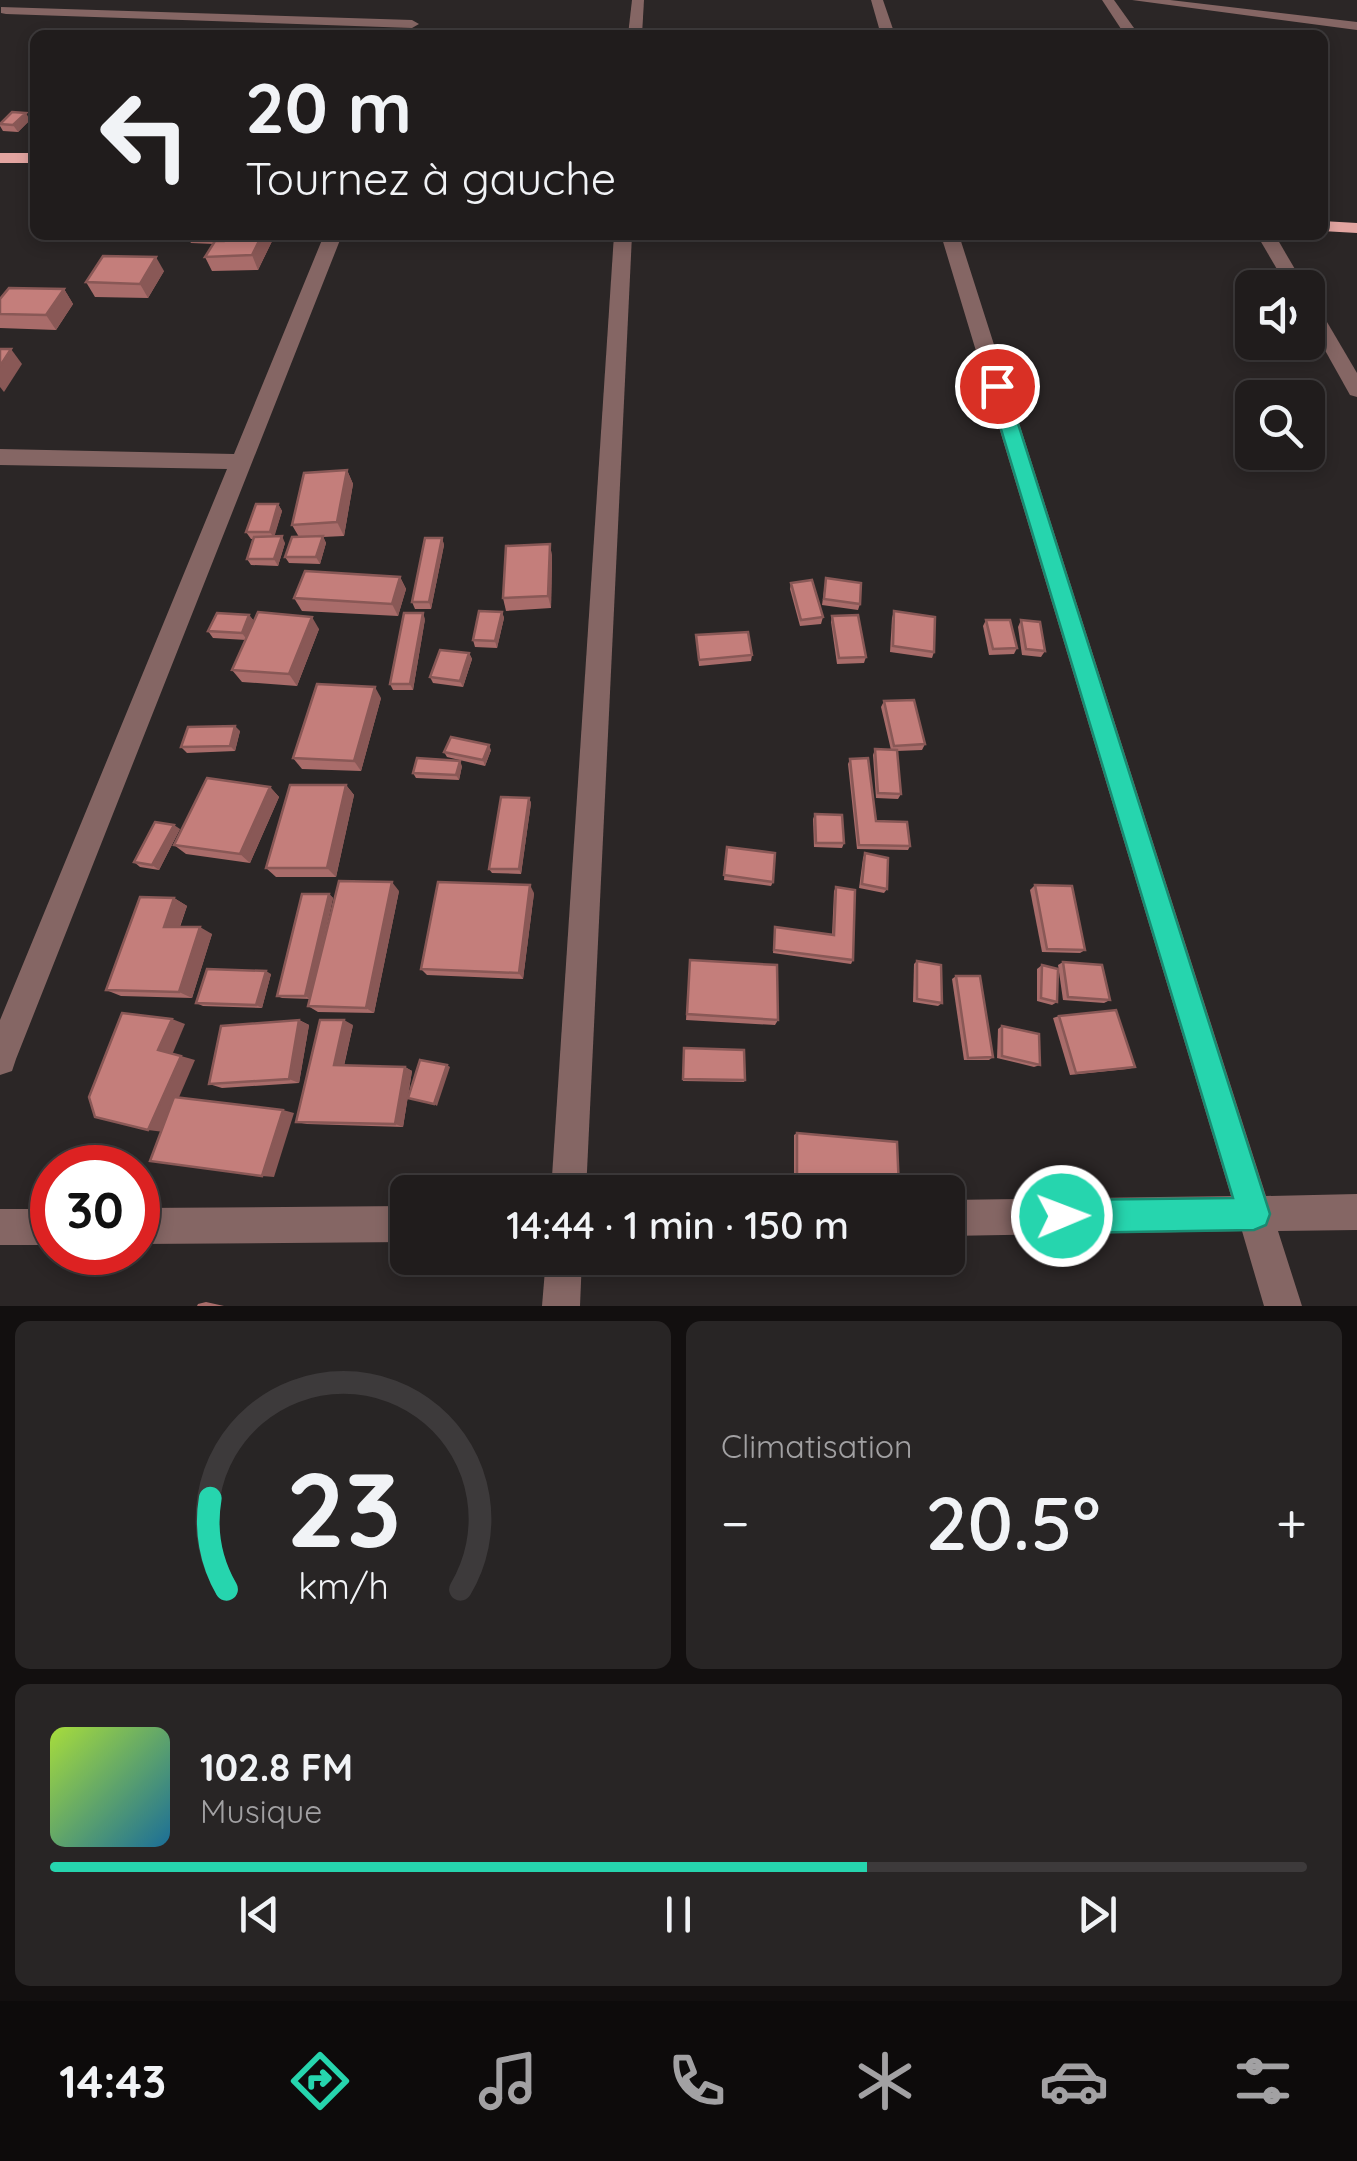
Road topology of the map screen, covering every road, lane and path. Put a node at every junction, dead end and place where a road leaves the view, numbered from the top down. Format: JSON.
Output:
{"nodes":[{"id":1,"x":638,"y":0,"type":"edge"},
{"id":2,"x":876,"y":0,"type":"edge"},
{"id":3,"x":1108,"y":0,"type":"edge"},
{"id":4,"x":1138,"y":0,"type":"edge"},
{"id":5,"x":8,"y":8,"type":"edge"},
{"id":6,"x":412,"y":24,"type":"edge"},
{"id":7,"x":1357,"y":26,"type":"edge"},
{"id":8,"x":635,"y":30,"type":"edge"},
{"id":9,"x":886,"y":30,"type":"edge"},
{"id":10,"x":1129,"y":30,"type":"edge"},
{"id":11,"x":0,"y":158,"type":"edge"},
{"id":12,"x":30,"y":158,"type":"edge"},
{"id":13,"x":1328,"y":226,"type":"edge"},
{"id":14,"x":1357,"y":228,"type":"edge"},
{"id":15,"x":331,"y":240,"type":"edge"},
{"id":16,"x":623,"y":240,"type":"edge"},
{"id":17,"x":952,"y":240,"type":"edge"},
{"id":18,"x":1269,"y":240,"type":"edge"},
{"id":19,"x":1286,"y":270,"type":"edge"},
{"id":20,"x":1325,"y":334,"type":"edge"},
{"id":21,"x":1357,"y":390,"type":"edge"},
{"id":22,"x":0,"y":457,"type":"edge"},
{"id":23,"x":238,"y":462,"type":"junction"},
{"id":24,"x":0,"y":1060,"type":"edge"},
{"id":25,"x":569,"y":1175,"type":"edge"},
{"id":26,"x":1357,"y":1212,"type":"edge"},
{"id":27,"x":1254,"y":1214,"type":"junction"},
{"id":28,"x":965,"y":1218,"type":"edge"},
{"id":29,"x":390,"y":1224,"type":"edge"},
{"id":30,"x":160,"y":1226,"type":"edge"},
{"id":31,"x":0,"y":1227,"type":"edge"},
{"id":32,"x":30,"y":1227,"type":"edge"},
{"id":33,"x":563,"y":1275,"type":"edge"},
{"id":34,"x":561,"y":1306,"type":"edge"},
{"id":35,"x":1283,"y":1306,"type":"edge"}],
"edges":[{"from":1,"to":8,"type":"street"},
{"from":2,"to":9,"type":"street"},
{"from":3,"to":10,"type":"street"},
{"from":4,"to":7,"type":"street"},
{"from":5,"to":6,"type":"street"},
{"from":11,"to":12,"type":"main road"},
{"from":13,"to":14,"type":"main road"},
{"from":15,"to":23,"type":"street"},
{"from":16,"to":25,"type":"street"},
{"from":17,"to":27,"type":"street"},
{"from":18,"to":19,"type":"street"},
{"from":20,"to":21,"type":"street"},
{"from":22,"to":23,"type":"street"},
{"from":23,"to":24,"type":"street"},
{"from":26,"to":27,"type":"street"},
{"from":27,"to":28,"type":"street"},
{"from":27,"to":35,"type":"street"},
{"from":29,"to":30,"type":"street"},
{"from":31,"to":32,"type":"street"},
{"from":33,"to":34,"type":"street"}]}
